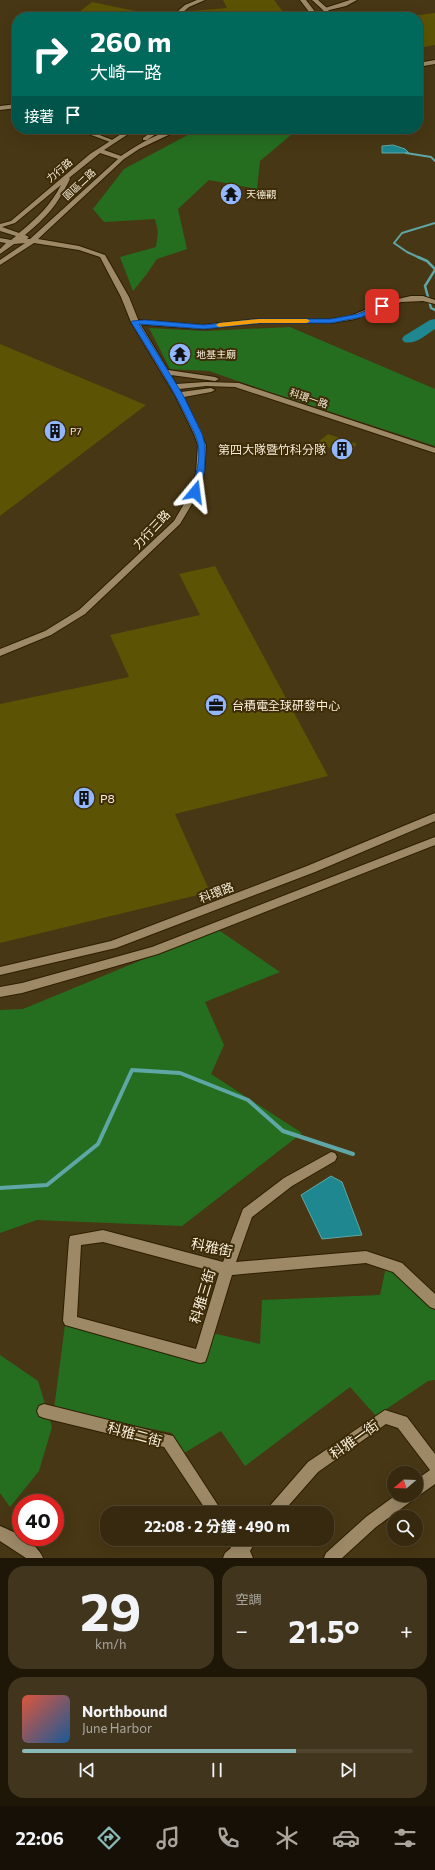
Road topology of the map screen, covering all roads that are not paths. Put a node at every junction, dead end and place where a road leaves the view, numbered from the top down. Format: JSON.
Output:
{"nodes":[{"id":1,"x":202,"y":0,"type":"edge"},
{"id":2,"x":303,"y":0,"type":"edge"},
{"id":3,"x":315,"y":0,"type":"edge"},
{"id":4,"x":354,"y":0,"type":"edge"},
{"id":5,"x":325,"y":9,"type":"junction"},
{"id":6,"x":180,"y":12,"type":"edge"},
{"id":7,"x":312,"y":12,"type":"edge"},
{"id":8,"x":326,"y":12,"type":"edge"},
{"id":9,"x":435,"y":62,"type":"edge"},
{"id":10,"x":423,"y":64,"type":"edge"},
{"id":11,"x":12,"y":107,"type":"edge"},
{"id":12,"x":0,"y":108,"type":"edge"},
{"id":13,"x":92,"y":134,"type":"edge"},
{"id":14,"x":124,"y":134,"type":"edge"},
{"id":15,"x":153,"y":134,"type":"edge"},
{"id":16,"x":167,"y":134,"type":"edge"},
{"id":17,"x":112,"y":141,"type":"junction"},
{"id":18,"x":100,"y":150,"type":"junction"},
{"id":19,"x":122,"y":158,"type":"junction"},
{"id":20,"x":68,"y":175,"type":"junction"},
{"id":21,"x":0,"y":227,"type":"edge"},
{"id":22,"x":22,"y":235,"type":"junction"},
{"id":23,"x":0,"y":240,"type":"edge"},
{"id":24,"x":32,"y":241,"type":"junction"},
{"id":25,"x":11,"y":243,"type":"junction"},
{"id":26,"x":0,"y":252,"type":"edge"},
{"id":27,"x":0,"y":262,"type":"edge"},
{"id":28,"x":435,"y":302,"type":"edge"},
{"id":29,"x":135,"y":322,"type":"junction"},
{"id":30,"x":165,"y":372,"type":"junction"},
{"id":31,"x":236,"y":385,"type":"junction"},
{"id":32,"x":174,"y":387,"type":"junction"},
{"id":33,"x":179,"y":395,"type":"junction"},
{"id":34,"x":435,"y":450,"type":"edge"},
{"id":35,"x":435,"y":457,"type":"edge"},
{"id":36,"x":0,"y":653,"type":"edge"},
{"id":37,"x":432,"y":818,"type":"edge"},
{"id":38,"x":434,"y":841,"type":"edge"},
{"id":39,"x":0,"y":970,"type":"edge"},
{"id":40,"x":0,"y":992,"type":"edge"},
{"id":41,"x":331,"y":1157,"type":"dead end"},
{"id":42,"x":227,"y":1269,"type":"junction"},
{"id":43,"x":435,"y":1303,"type":"edge"},
{"id":44,"x":70,"y":1321,"type":"joint"},
{"id":45,"x":44,"y":1411,"type":"dead end"},
{"id":46,"x":435,"y":1465,"type":"edge"},
{"id":47,"x":435,"y":1475,"type":"edge"},
{"id":48,"x":423,"y":1484,"type":"edge"},
{"id":49,"x":398,"y":1502,"type":"edge"},
{"id":50,"x":211,"y":1506,"type":"edge"},
{"id":51,"x":279,"y":1506,"type":"edge"},
{"id":52,"x":0,"y":1533,"type":"edge"},
{"id":53,"x":36,"y":1558,"type":"edge"},
{"id":54,"x":331,"y":1558,"type":"edge"}],
"edges":[{"from":1,"to":6,"type":"street"},
{"from":2,"to":7,"type":"street"},
{"from":3,"to":5,"type":"street"},
{"from":4,"to":5,"type":"street"},
{"from":5,"to":8,"type":"street"},
{"from":9,"to":10,"type":"street"},
{"from":11,"to":12,"type":"street"},
{"from":13,"to":17,"type":"street"},
{"from":14,"to":17,"type":"street","name":"力行路"},
{"from":15,"to":19,"type":"street"},
{"from":16,"to":19,"type":"street","name":"園區二路"},
{"from":17,"to":18,"type":"street","name":"力行路"},
{"from":18,"to":19,"type":"street"},
{"from":18,"to":20,"type":"street","name":"力行路"},
{"from":19,"to":24,"type":"street","name":"園區二路"},
{"from":20,"to":21,"type":"street","name":"力行路"},
{"from":20,"to":22,"type":"street","name":"園區二路"},
{"from":21,"to":22,"type":"street","name":"力行三路"},
{"from":22,"to":24,"type":"street","name":"力行三路"},
{"from":22,"to":25,"type":"street","name":"園區二路"},
{"from":23,"to":25,"type":"street","name":"力行三路"},
{"from":24,"to":25,"type":"street","name":"力行三路"},
{"from":24,"to":27,"type":"street","name":"園區二路"},
{"from":24,"to":29,"type":"street","name":"力行三路"},
{"from":25,"to":26,"type":"street","name":"園區二路"},
{"from":28,"to":29,"type":"street"},
{"from":29,"to":30,"type":"street","name":"力行三路"},
{"from":30,"to":31,"type":"street"},
{"from":30,"to":32,"type":"street","name":"力行三路"},
{"from":31,"to":32,"type":"street","name":"科環一路"},
{"from":31,"to":34,"type":"street","name":"科環一路"},
{"from":32,"to":33,"type":"street","name":"力行三路"},
{"from":33,"to":35,"type":"street","name":"科環一路"},
{"from":33,"to":36,"type":"street","name":"力行三路"},
{"from":37,"to":39,"type":"street","name":"科環路"},
{"from":38,"to":40,"type":"street"},
{"from":41,"to":42,"type":"street","name":"科雅三街"},
{"from":42,"to":43,"type":"street","name":"科雅街"},
{"from":42,"to":44,"type":"street","name":"科雅三街"},
{"from":42,"to":44,"type":"street","name":"科雅街"},
{"from":45,"to":50,"type":"street","name":"科雅二街"},
{"from":46,"to":51,"type":"street","name":"科雅一街"},
{"from":47,"to":48,"type":"street"},
{"from":49,"to":54,"type":"street"},
{"from":52,"to":53,"type":"street"}]}
